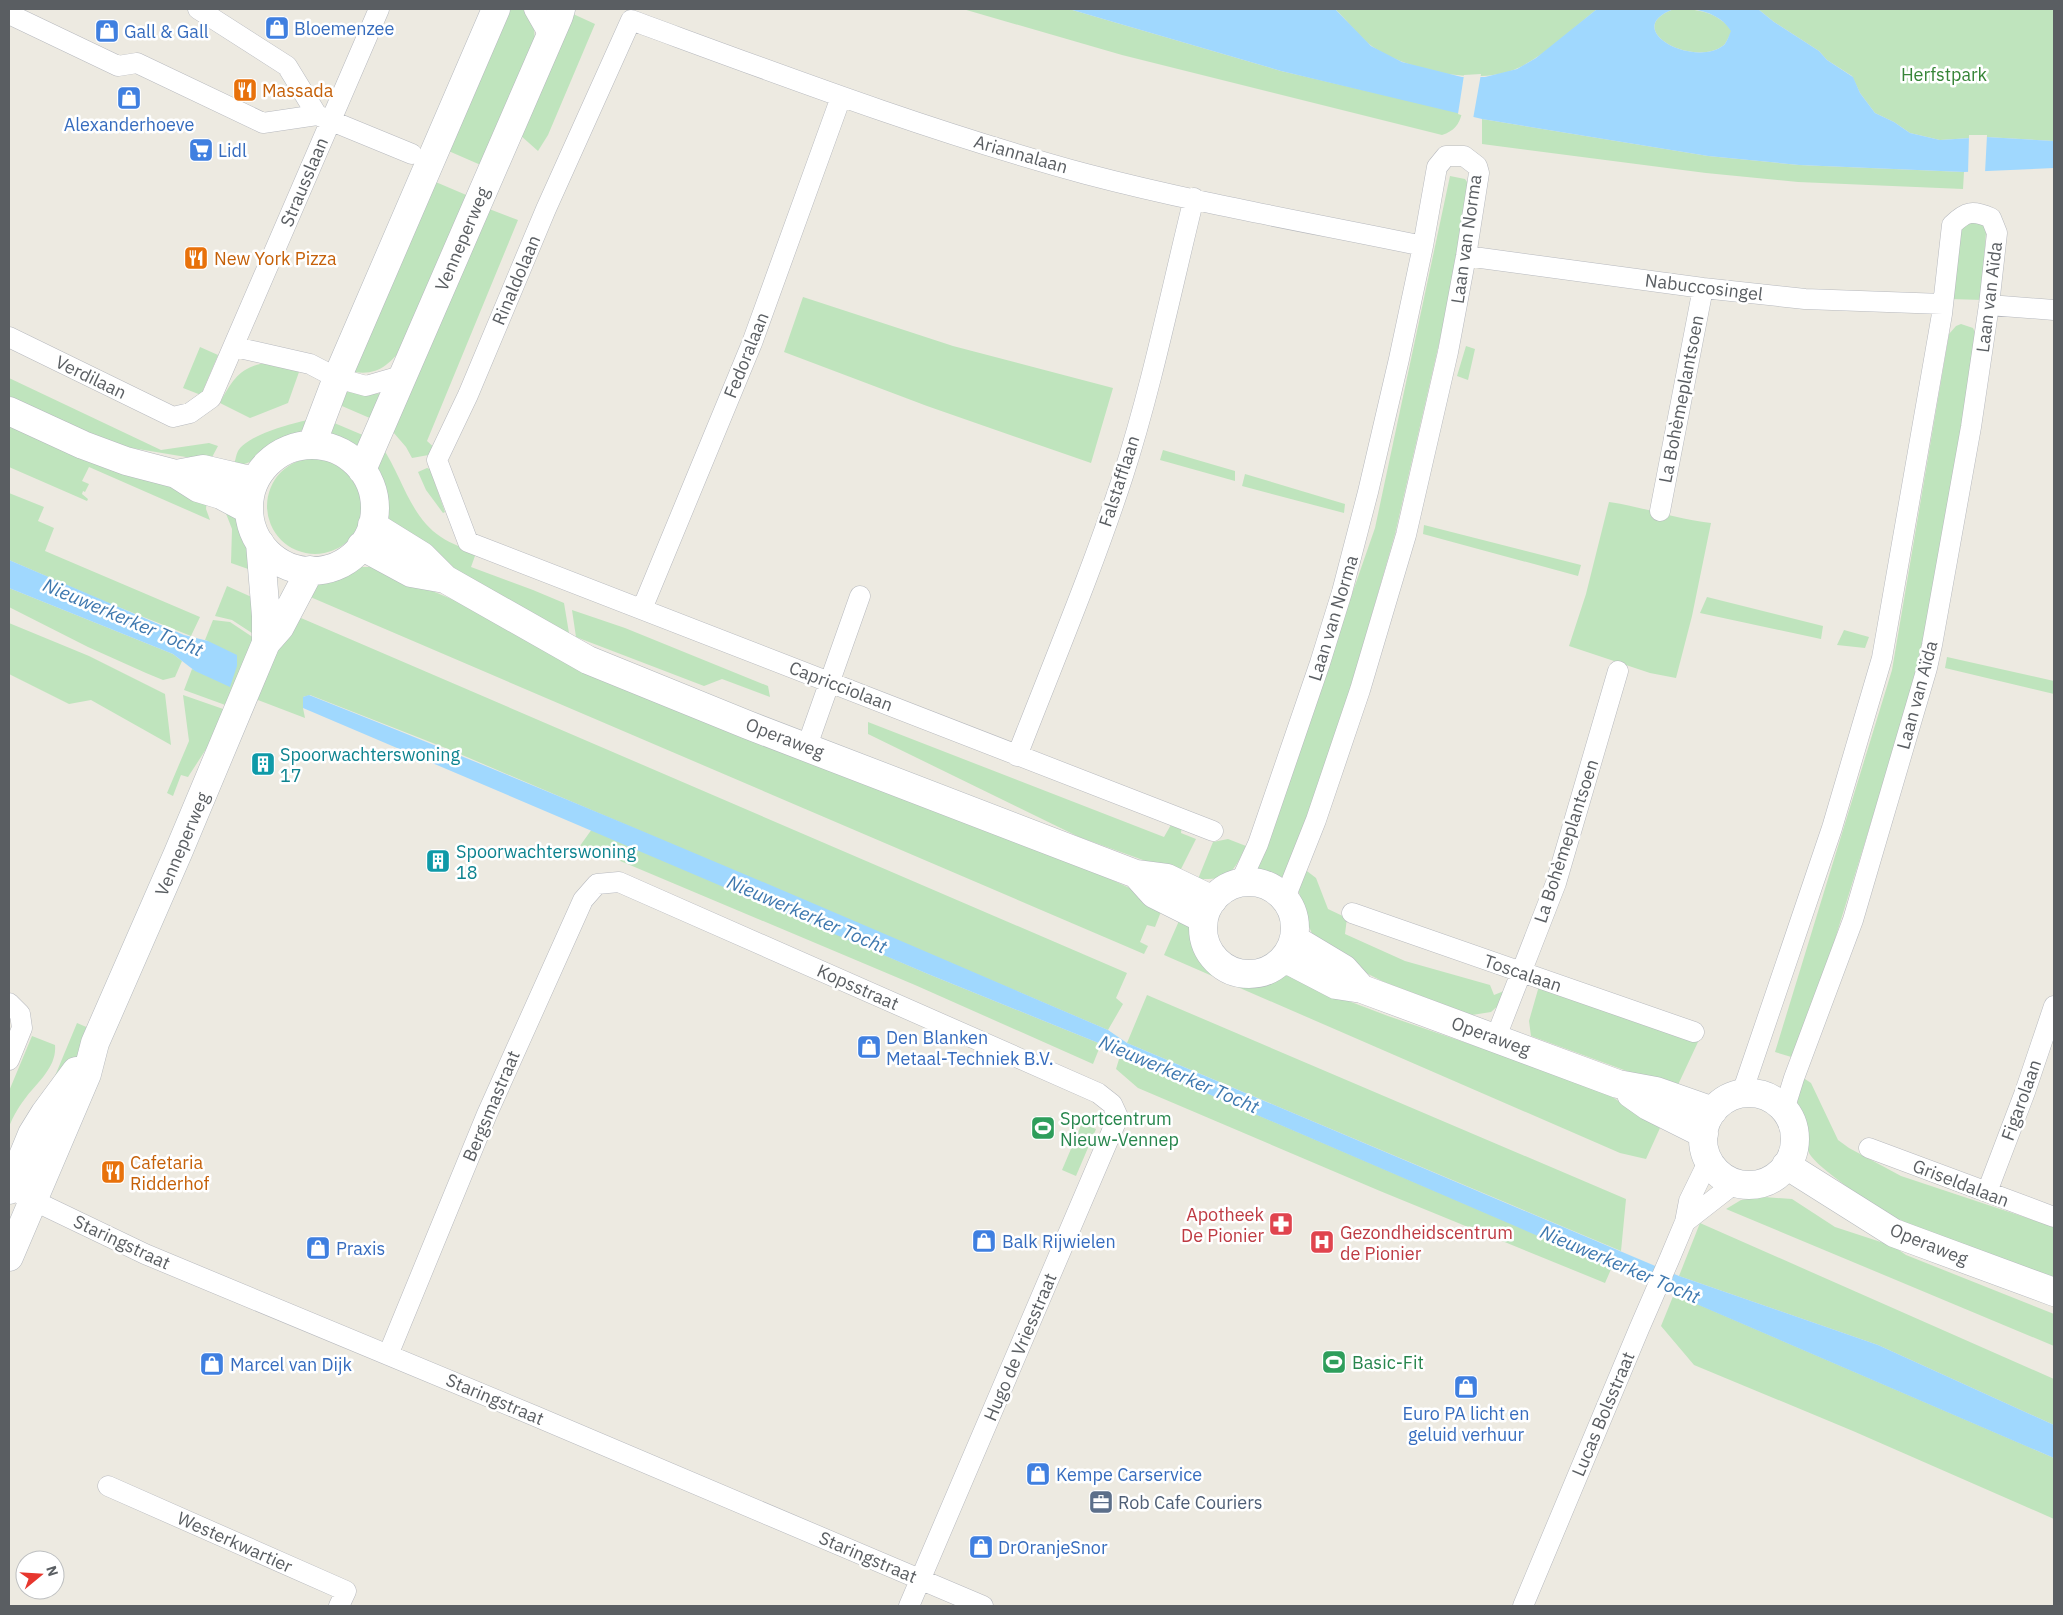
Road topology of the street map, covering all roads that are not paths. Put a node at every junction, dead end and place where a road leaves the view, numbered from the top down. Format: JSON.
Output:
{"nodes":[{"id":1,"x":198,"y":9,"type":"edge"},
{"id":2,"x":378,"y":9,"type":"edge"},
{"id":3,"x":496,"y":9,"type":"edge"},
{"id":4,"x":534,"y":9,"type":"edge"},
{"id":5,"x":561,"y":9,"type":"edge"},
{"id":6,"x":9,"y":14,"type":"edge"},
{"id":7,"x":631,"y":20,"type":"joint"},
{"id":8,"x":550,"y":37,"type":"junction"},
{"id":9,"x":841,"y":97,"type":"junction"},
{"id":10,"x":324,"y":118,"type":"junction"},
{"id":11,"x":412,"y":154,"type":"dead end"},
{"id":12,"x":1194,"y":198,"type":"junction"},
{"id":13,"x":1423,"y":246,"type":"junction"},
{"id":14,"x":1466,"y":256,"type":"junction"},
{"id":15,"x":1703,"y":288,"type":"junction"},
{"id":16,"x":1943,"y":304,"type":"junction"},
{"id":17,"x":1989,"y":305,"type":"junction"},
{"id":18,"x":2054,"y":310,"type":"edge"},
{"id":19,"x":9,"y":337,"type":"edge"},
{"id":20,"x":235,"y":346,"type":"junction"},
{"id":21,"x":404,"y":375,"type":"junction"},
{"id":22,"x":337,"y":378,"type":"junction"},
{"id":23,"x":9,"y":410,"type":"edge"},
{"id":24,"x":173,"y":417,"type":"joint"},
{"id":25,"x":312,"y":444,"type":"junction"},
{"id":26,"x":362,"y":470,"type":"junction"},
{"id":27,"x":176,"y":474,"type":"junction"},
{"id":28,"x":254,"y":482,"type":"junction"},
{"id":29,"x":249,"y":510,"type":"junction"},
{"id":30,"x":1660,"y":510,"type":"dead end"},
{"id":31,"x":367,"y":536,"type":"junction"},
{"id":32,"x":468,"y":542,"type":"joint"},
{"id":33,"x":260,"y":543,"type":"junction"},
{"id":34,"x":310,"y":570,"type":"junction"},
{"id":35,"x":860,"y":596,"type":"dead end"},
{"id":36,"x":642,"y":609,"type":"junction"},
{"id":37,"x":266,"y":643,"type":"junction"},
{"id":38,"x":1618,"y":671,"type":"dead end"},
{"id":39,"x":828,"y":681,"type":"junction"},
{"id":40,"x":807,"y":746,"type":"junction"},
{"id":41,"x":1017,"y":756,"type":"junction"},
{"id":42,"x":1213,"y":831,"type":"dead end"},
{"id":43,"x":619,"y":882,"type":"joint"},
{"id":44,"x":1240,"y":883,"type":"junction"},
{"id":45,"x":1285,"y":898,"type":"junction"},
{"id":46,"x":1208,"y":909,"type":"junction"},
{"id":47,"x":1352,"y":913,"type":"dead end"},
{"id":48,"x":1289,"y":948,"type":"junction"},
{"id":49,"x":1520,"y":972,"type":"junction"},
{"id":50,"x":2054,"y":1006,"type":"edge"},
{"id":51,"x":14,"y":1009,"type":"edge"},
{"id":52,"x":1694,"y":1032,"type":"dead end"},
{"id":53,"x":1496,"y":1037,"type":"junction"},
{"id":54,"x":9,"y":1060,"type":"edge"},
{"id":55,"x":1098,"y":1092,"type":"joint"},
{"id":56,"x":1742,"y":1093,"type":"junction"},
{"id":57,"x":1784,"y":1110,"type":"junction"},
{"id":58,"x":1708,"y":1135,"type":"junction"},
{"id":59,"x":1869,"y":1148,"type":"dead end"},
{"id":60,"x":1786,"y":1165,"type":"junction"},
{"id":61,"x":1734,"y":1183,"type":"junction"},
{"id":62,"x":1987,"y":1192,"type":"junction"},
{"id":63,"x":17,"y":1193,"type":"edge"},
{"id":64,"x":2054,"y":1217,"type":"edge"},
{"id":65,"x":1685,"y":1222,"type":"junction"},
{"id":66,"x":9,"y":1257,"type":"edge"},
{"id":67,"x":2054,"y":1292,"type":"edge"},
{"id":68,"x":388,"y":1355,"type":"junction"},
{"id":69,"x":108,"y":1486,"type":"dead end"},
{"id":70,"x":921,"y":1579,"type":"junction"},
{"id":71,"x":339,"y":1606,"type":"edge"},
{"id":72,"x":909,"y":1606,"type":"edge"},
{"id":73,"x":983,"y":1606,"type":"edge"},
{"id":74,"x":1523,"y":1606,"type":"edge"}],
"edges":[{"from":1,"to":10,"type":"street"},
{"from":2,"to":10,"type":"street","name":"Strausslaan"},
{"from":3,"to":22,"type":"main road"},
{"from":4,"to":8,"type":"street"},
{"from":5,"to":8,"type":"main road","name":"Venneperweg"},
{"from":6,"to":10,"type":"street"},
{"from":7,"to":9,"type":"street","name":"Ariannalaan"},
{"from":7,"to":32,"type":"street","name":"Rinaldolaan"},
{"from":8,"to":21,"type":"main road","name":"Venneperweg"},
{"from":9,"to":12,"type":"street","name":"Ariannalaan"},
{"from":9,"to":36,"type":"street","name":"Fedoralaan"},
{"from":10,"to":11,"type":"street"},
{"from":10,"to":20,"type":"street","name":"Strausslaan"},
{"from":12,"to":13,"type":"street","name":"Ariannalaan"},
{"from":12,"to":41,"type":"street","name":"Falstafflaan"},
{"from":13,"to":14,"type":"street","name":"Laan van Norma"},
{"from":13,"to":44,"type":"street","name":"Laan van Norma"},
{"from":14,"to":15,"type":"street","name":"Nabuccosingel"},
{"from":14,"to":45,"type":"street","name":"Laan van Norma"},
{"from":15,"to":16,"type":"street","name":"Nabuccosingel"},
{"from":15,"to":30,"type":"street","name":"La Bohèmeplantsoen"},
{"from":16,"to":17,"type":"street","name":"Laan van Aïda"},
{"from":16,"to":56,"type":"street","name":"Laan van Aïda"},
{"from":17,"to":18,"type":"street"},
{"from":17,"to":57,"type":"street","name":"Laan van Aïda"},
{"from":19,"to":24,"type":"street","name":"Verdilaan"},
{"from":20,"to":22,"type":"street"},
{"from":20,"to":24,"type":"street","name":"Strausslaan"},
{"from":21,"to":22,"type":"street"},
{"from":21,"to":26,"type":"main road","name":"Venneperweg"},
{"from":22,"to":25,"type":"main road"},
{"from":23,"to":27,"type":"main road"},
{"from":25,"to":26,"type":"main road"},
{"from":25,"to":28,"type":"main road"},
{"from":26,"to":31,"type":"main road"},
{"from":27,"to":28,"type":"main road"},
{"from":27,"to":29,"type":"main road"},
{"from":28,"to":29,"type":"main road"},
{"from":29,"to":33,"type":"main road"},
{"from":31,"to":34,"type":"main road"},
{"from":31,"to":40,"type":"main road","name":"Operaweg"},
{"from":32,"to":36,"type":"street","name":"Capricciolaan"},
{"from":33,"to":34,"type":"main road"},
{"from":33,"to":37,"type":"main road","name":"Venneperweg"},
{"from":34,"to":37,"type":"main road","name":"Venneperweg"},
{"from":35,"to":39,"type":"street"},
{"from":36,"to":39,"type":"street","name":"Capricciolaan"},
{"from":37,"to":63,"type":"main road","name":"Venneperweg"},
{"from":38,"to":49,"type":"street","name":"La Bohèmeplantsoen"},
{"from":39,"to":40,"type":"street"},
{"from":39,"to":41,"type":"street","name":"Capricciolaan"},
{"from":40,"to":46,"type":"main road","name":"Operaweg"},
{"from":41,"to":42,"type":"street","name":"Capricciolaan"},
{"from":43,"to":55,"type":"street","name":"Kopsstraat"},
{"from":43,"to":68,"type":"street","name":"Bergsmastraat"},
{"from":44,"to":45,"type":"main road"},
{"from":44,"to":46,"type":"main road"},
{"from":45,"to":48,"type":"main road"},
{"from":46,"to":48,"type":"main road"},
{"from":47,"to":49,"type":"street","name":"Toscalaan"},
{"from":48,"to":53,"type":"main road","name":"Operaweg"},
{"from":49,"to":52,"type":"street","name":"Toscalaan"},
{"from":49,"to":53,"type":"street","name":"La Bohèmeplantsoen"},
{"from":50,"to":62,"type":"street","name":"Figarolaan"},
{"from":51,"to":54,"type":"street"},
{"from":53,"to":58,"type":"main road","name":"Operaweg"},
{"from":55,"to":70,"type":"street","name":"Hugo de Vriesstraat"},
{"from":56,"to":57,"type":"main road"},
{"from":56,"to":58,"type":"main road"},
{"from":57,"to":60,"type":"main road"},
{"from":58,"to":61,"type":"main road"},
{"from":58,"to":65,"type":"street","name":"Lucas Bolsstraat"},
{"from":59,"to":62,"type":"street","name":"Griseldalaan"},
{"from":60,"to":61,"type":"main road"},
{"from":60,"to":67,"type":"main road","name":"Operaweg"},
{"from":61,"to":65,"type":"street","name":"Lucas Bolsstraat"},
{"from":62,"to":64,"type":"street","name":"Griseldalaan"},
{"from":63,"to":66,"type":"main road","name":"Venneperweg"},
{"from":63,"to":68,"type":"street","name":"Staringstraat"},
{"from":65,"to":74,"type":"street","name":"Lucas Bolsstraat"},
{"from":68,"to":70,"type":"street","name":"Staringstraat"},
{"from":69,"to":71,"type":"street","name":"Westerkwartier"},
{"from":70,"to":72,"type":"street","name":"Hugo de Vriesstraat"},
{"from":70,"to":73,"type":"street","name":"Staringstraat"}]}
